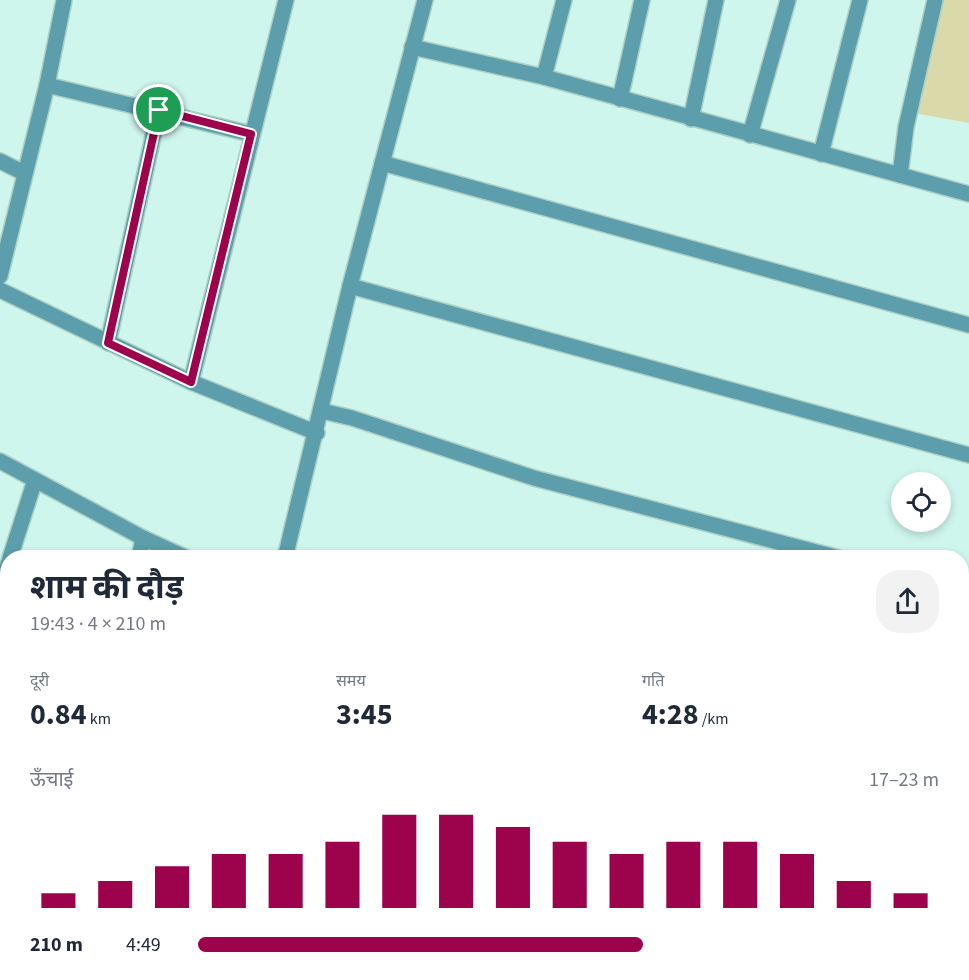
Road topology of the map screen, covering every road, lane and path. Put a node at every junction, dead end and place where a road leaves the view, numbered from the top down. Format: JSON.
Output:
{"nodes":[{"id":1,"x":64,"y":0,"type":"edge"},
{"id":2,"x":286,"y":0,"type":"edge"},
{"id":3,"x":424,"y":0,"type":"edge"},
{"id":4,"x":564,"y":0,"type":"edge"},
{"id":5,"x":642,"y":0,"type":"edge"},
{"id":6,"x":716,"y":0,"type":"edge"},
{"id":7,"x":788,"y":0,"type":"edge"},
{"id":8,"x":861,"y":0,"type":"edge"},
{"id":9,"x":935,"y":0,"type":"edge"},
{"id":10,"x":412,"y":47,"type":"junction"},
{"id":11,"x":544,"y":77,"type":"junction"},
{"id":12,"x":48,"y":85,"type":"junction"},
{"id":13,"x":620,"y":99,"type":"junction"},
{"id":14,"x":159,"y":110,"type":"junction"},
{"id":15,"x":691,"y":119,"type":"junction"},
{"id":16,"x":251,"y":134,"type":"junction"},
{"id":17,"x":750,"y":135,"type":"junction"},
{"id":18,"x":820,"y":154,"type":"junction"},
{"id":19,"x":0,"y":161,"type":"edge"},
{"id":20,"x":382,"y":163,"type":"junction"},
{"id":21,"x":24,"y":173,"type":"junction"},
{"id":22,"x":900,"y":175,"type":"junction"},
{"id":23,"x":969,"y":194,"type":"edge"},
{"id":24,"x":0,"y":276,"type":"edge"},
{"id":25,"x":351,"y":286,"type":"junction"},
{"id":26,"x":0,"y":290,"type":"edge"},
{"id":27,"x":969,"y":325,"type":"edge"},
{"id":28,"x":108,"y":343,"type":"junction"},
{"id":29,"x":191,"y":382,"type":"junction"},
{"id":30,"x":322,"y":411,"type":"junction"},
{"id":31,"x":317,"y":433,"type":"junction"},
{"id":32,"x":969,"y":454,"type":"edge"},
{"id":33,"x":0,"y":461,"type":"edge"},
{"id":34,"x":35,"y":480,"type":"junction"},
{"id":35,"x":143,"y":538,"type":"junction"},
{"id":36,"x":13,"y":550,"type":"edge"},
{"id":37,"x":140,"y":550,"type":"edge"},
{"id":38,"x":170,"y":550,"type":"edge"},
{"id":39,"x":287,"y":550,"type":"edge"},
{"id":40,"x":808,"y":550,"type":"edge"}],
"edges":[{"from":1,"to":12,"type":"street"},
{"from":2,"to":16,"type":"street"},
{"from":3,"to":10,"type":"street"},
{"from":4,"to":11,"type":"street"},
{"from":5,"to":13,"type":"street"},
{"from":6,"to":15,"type":"street"},
{"from":7,"to":17,"type":"street"},
{"from":8,"to":18,"type":"street"},
{"from":9,"to":22,"type":"street"},
{"from":10,"to":11,"type":"street"},
{"from":10,"to":20,"type":"street"},
{"from":11,"to":13,"type":"street"},
{"from":12,"to":14,"type":"street"},
{"from":12,"to":21,"type":"street"},
{"from":13,"to":15,"type":"street"},
{"from":14,"to":16,"type":"street"},
{"from":14,"to":28,"type":"street"},
{"from":15,"to":17,"type":"street"},
{"from":16,"to":29,"type":"street"},
{"from":17,"to":18,"type":"street"},
{"from":18,"to":22,"type":"street"},
{"from":19,"to":21,"type":"street"},
{"from":20,"to":25,"type":"street"},
{"from":20,"to":27,"type":"street"},
{"from":21,"to":24,"type":"street"},
{"from":22,"to":23,"type":"street"},
{"from":25,"to":30,"type":"street"},
{"from":25,"to":32,"type":"street"},
{"from":26,"to":28,"type":"street"},
{"from":28,"to":29,"type":"street"},
{"from":29,"to":31,"type":"street"},
{"from":30,"to":31,"type":"street"},
{"from":30,"to":40,"type":"street"},
{"from":31,"to":39,"type":"street"},
{"from":33,"to":34,"type":"street"},
{"from":34,"to":35,"type":"street"},
{"from":34,"to":36,"type":"street"},
{"from":35,"to":37,"type":"street"},
{"from":35,"to":38,"type":"street"}]}
